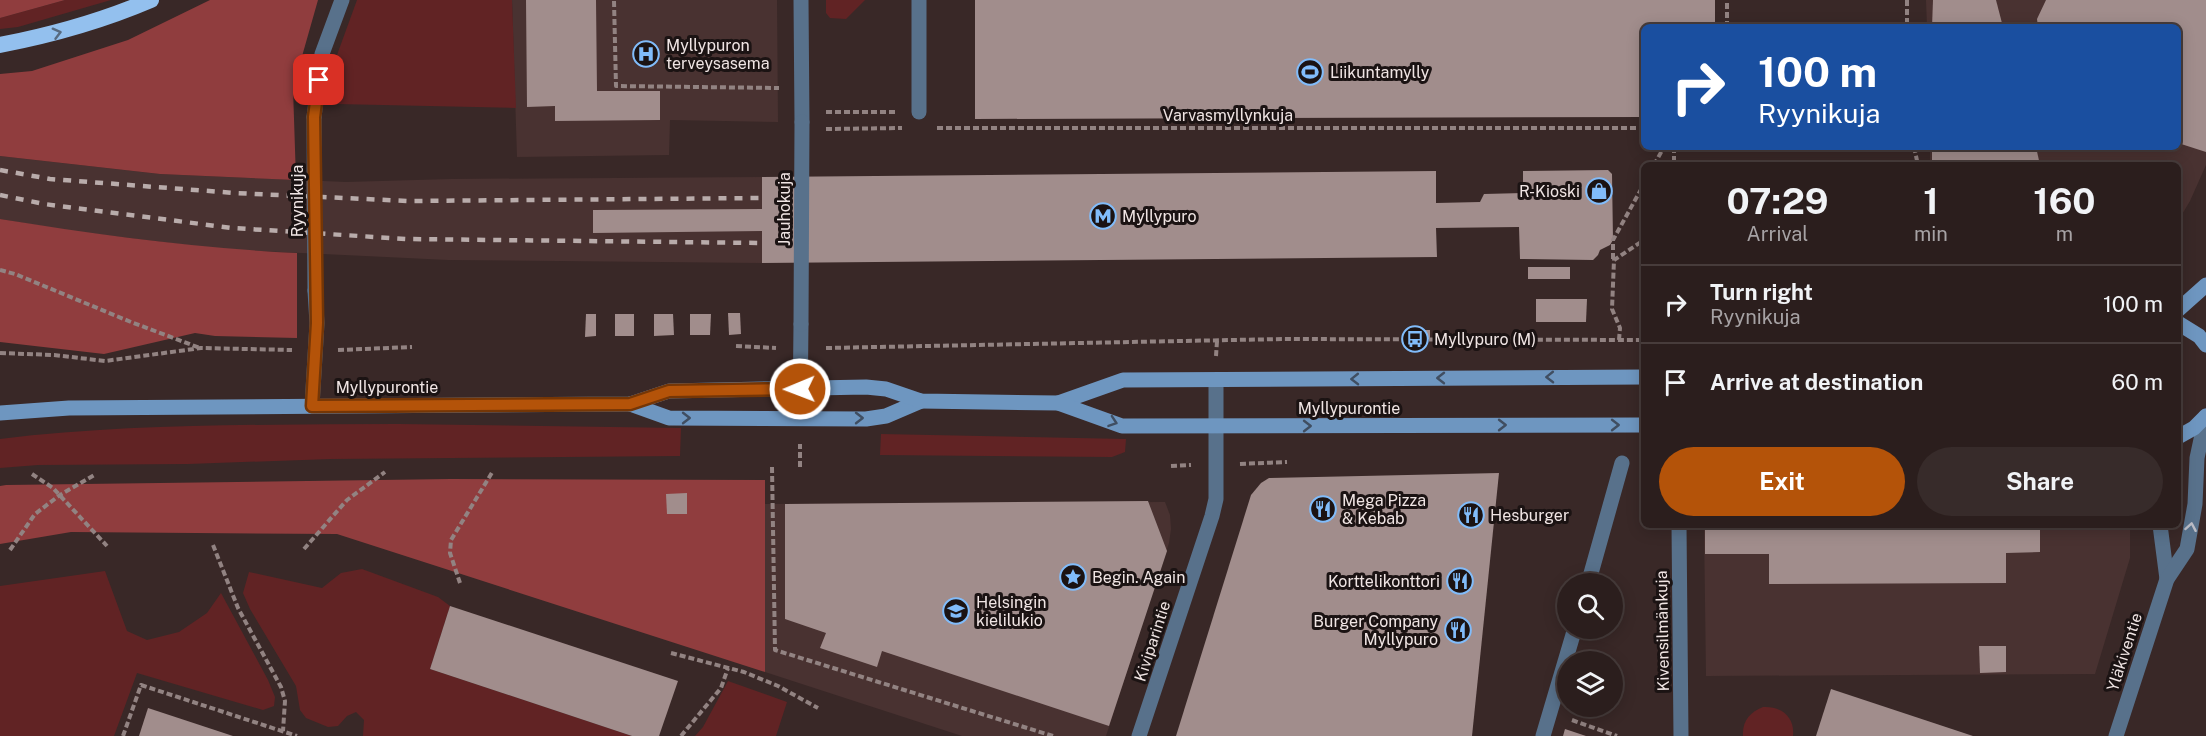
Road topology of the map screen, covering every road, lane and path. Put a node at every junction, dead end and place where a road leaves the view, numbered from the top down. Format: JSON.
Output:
{"nodes":[{"id":1,"x":151,"y":0,"type":"edge"},
{"id":2,"x":342,"y":0,"type":"edge"},
{"id":3,"x":801,"y":0,"type":"edge"},
{"id":4,"x":919,"y":0,"type":"edge"},
{"id":5,"x":1727,"y":0,"type":"edge"},
{"id":6,"x":1907,"y":0,"type":"edge"},
{"id":7,"x":614,"y":1,"type":"edge"},
{"id":8,"x":1726,"y":24,"type":"edge"},
{"id":9,"x":1907,"y":24,"type":"edge"},
{"id":10,"x":0,"y":45,"type":"edge"},
{"id":11,"x":780,"y":88,"type":"dead end"},
{"id":12,"x":825,"y":112,"type":"dead end"},
{"id":13,"x":877,"y":112,"type":"dead end"},
{"id":14,"x":919,"y":112,"type":"dead end"},
{"id":15,"x":819,"y":126,"type":"dead end"},
{"id":16,"x":907,"y":128,"type":"dead end"},
{"id":17,"x":931,"y":128,"type":"dead end"},
{"id":18,"x":1641,"y":128,"type":"edge"},
{"id":19,"x":1641,"y":189,"type":"edge"},
{"id":20,"x":1641,"y":242,"type":"edge"},
{"id":21,"x":1614,"y":260,"type":"junction"},
{"id":22,"x":0,"y":270,"type":"edge"},
{"id":23,"x":2206,"y":285,"type":"edge"},
{"id":24,"x":2181,"y":307,"type":"edge"},
{"id":25,"x":2181,"y":325,"type":"edge"},
{"id":26,"x":1619,"y":340,"type":"junction"},
{"id":27,"x":1641,"y":340,"type":"edge"},
{"id":28,"x":2206,"y":345,"type":"edge"},
{"id":29,"x":412,"y":346,"type":"dead end"},
{"id":30,"x":736,"y":346,"type":"dead end"},
{"id":31,"x":201,"y":348,"type":"junction"},
{"id":32,"x":778,"y":348,"type":"dead end"},
{"id":33,"x":820,"y":348,"type":"dead end"},
{"id":34,"x":316,"y":351,"type":"junction"},
{"id":35,"x":0,"y":353,"type":"edge"},
{"id":36,"x":1641,"y":377,"type":"edge"},
{"id":37,"x":1216,"y":380,"type":"junction"},
{"id":38,"x":800,"y":389,"type":"junction"},
{"id":39,"x":921,"y":402,"type":"junction"},
{"id":40,"x":1058,"y":403,"type":"junction"},
{"id":41,"x":630,"y":404,"type":"junction"},
{"id":42,"x":312,"y":406,"type":"junction"},
{"id":43,"x":0,"y":413,"type":"edge"},
{"id":44,"x":2206,"y":416,"type":"edge"},
{"id":45,"x":800,"y":417,"type":"junction"},
{"id":46,"x":1641,"y":425,"type":"edge"},
{"id":47,"x":1216,"y":426,"type":"junction"},
{"id":48,"x":2181,"y":435,"type":"edge"},
{"id":49,"x":1622,"y":463,"type":"dead end"},
{"id":50,"x":772,"y":467,"type":"dead end"},
{"id":51,"x":493,"y":471,"type":"dead end"},
{"id":52,"x":385,"y":472,"type":"dead end"},
{"id":53,"x":32,"y":474,"type":"dead end"},
{"id":54,"x":96,"y":474,"type":"dead end"},
{"id":55,"x":60,"y":495,"type":"junction"},
{"id":56,"x":1679,"y":528,"type":"edge"},
{"id":57,"x":2160,"y":528,"type":"edge"},
{"id":58,"x":213,"y":545,"type":"dead end"},
{"id":59,"x":107,"y":546,"type":"dead end"},
{"id":60,"x":304,"y":549,"type":"dead end"},
{"id":61,"x":10,"y":550,"type":"dead end"},
{"id":62,"x":1591,"y":573,"type":"edge"},
{"id":63,"x":2167,"y":579,"type":"junction"},
{"id":64,"x":460,"y":583,"type":"dead end"},
{"id":65,"x":1572,"y":639,"type":"edge"},
{"id":66,"x":670,"y":652,"type":"dead end"},
{"id":67,"x":728,"y":668,"type":"junction"},
{"id":68,"x":818,"y":708,"type":"dead end"},
{"id":69,"x":1551,"y":713,"type":"junction"},
{"id":70,"x":283,"y":731,"type":"junction"},
{"id":71,"x":123,"y":736,"type":"edge"},
{"id":72,"x":297,"y":736,"type":"edge"},
{"id":73,"x":681,"y":736,"type":"edge"},
{"id":74,"x":1053,"y":736,"type":"edge"},
{"id":75,"x":1139,"y":736,"type":"edge"},
{"id":76,"x":1543,"y":736,"type":"edge"},
{"id":77,"x":1617,"y":736,"type":"edge"},
{"id":78,"x":1681,"y":736,"type":"edge"},
{"id":79,"x":2115,"y":736,"type":"edge"}],
"edges":[{"from":10,"to":1,"type":"highway","one_way":true},
{"from":2,"to":34,"type":"street","name":"Ryynikuja","bridge":true},
{"from":3,"to":38,"type":"street","name":"Jauhokuja","bridge":true},
{"from":4,"to":14,"type":"street"},
{"from":5,"to":8,"type":"path"},
{"from":6,"to":9,"type":"path"},
{"from":7,"to":11,"type":"path"},
{"from":12,"to":13,"type":"path"},
{"from":15,"to":16,"type":"path"},
{"from":17,"to":18,"type":"path","name":"Varvasmyllynkuja"},
{"from":19,"to":21,"type":"path"},
{"from":20,"to":21,"type":"path"},
{"from":21,"to":26,"type":"path"},
{"from":22,"to":31,"type":"path"},
{"from":23,"to":24,"type":"main road"},
{"from":25,"to":28,"type":"main road"},
{"from":26,"to":27,"type":"path"},
{"from":26,"to":33,"type":"path"},
{"from":29,"to":34,"type":"path"},
{"from":30,"to":32,"type":"path"},
{"from":31,"to":34,"type":"path"},
{"from":31,"to":35,"type":"path"},
{"from":34,"to":42,"type":"street","name":"Ryynikuja"},
{"from":36,"to":37,"type":"main road","name":"Myllypurontie","one_way":true},
{"from":37,"to":40,"type":"main road","name":"Myllypurontie"},
{"from":37,"to":47,"type":"street","name":"Kiviparintie"},
{"from":38,"to":39,"type":"main road","name":"Myllypurontie"},
{"from":38,"to":41,"type":"main road","name":"Myllypurontie"},
{"from":38,"to":45,"type":"street","name":"Jauhokuja"},
{"from":39,"to":40,"type":"main road","name":"Myllypurontie"},
{"from":45,"to":39,"type":"main road","name":"Myllypurontie","one_way":true},
{"from":40,"to":47,"type":"main road","name":"Myllypurontie","one_way":true},
{"from":41,"to":42,"type":"main road","name":"Myllypurontie"},
{"from":41,"to":45,"type":"main road","name":"Myllypurontie","one_way":true},
{"from":42,"to":43,"type":"main road","name":"Myllypurontie"},
{"from":44,"to":48,"type":"main road"},
{"from":63,"to":44,"type":"street","name":"Yläkiventie","one_way":true},
{"from":47,"to":46,"type":"main road","name":"Myllypurontie","one_way":true},
{"from":47,"to":75,"type":"street","name":"Kiviparintie"},
{"from":49,"to":62,"type":"street"},
{"from":50,"to":74,"type":"path"},
{"from":51,"to":64,"type":"path"},
{"from":52,"to":60,"type":"path"},
{"from":53,"to":55,"type":"path"},
{"from":54,"to":55,"type":"path"},
{"from":55,"to":59,"type":"path"},
{"from":55,"to":61,"type":"path"},
{"from":56,"to":78,"type":"street","name":"Kivensilmänkuja"},
{"from":57,"to":63,"type":"street","name":"Yläkiventie"},
{"from":58,"to":70,"type":"path"},
{"from":63,"to":79,"type":"street","name":"Yläkiventie"},
{"from":65,"to":69,"type":"street"},
{"from":66,"to":67,"type":"path"},
{"from":67,"to":68,"type":"path"},
{"from":67,"to":73,"type":"path"},
{"from":69,"to":76,"type":"street"},
{"from":69,"to":77,"type":"path"},
{"from":70,"to":71,"type":"path"},
{"from":70,"to":72,"type":"path"}]}
